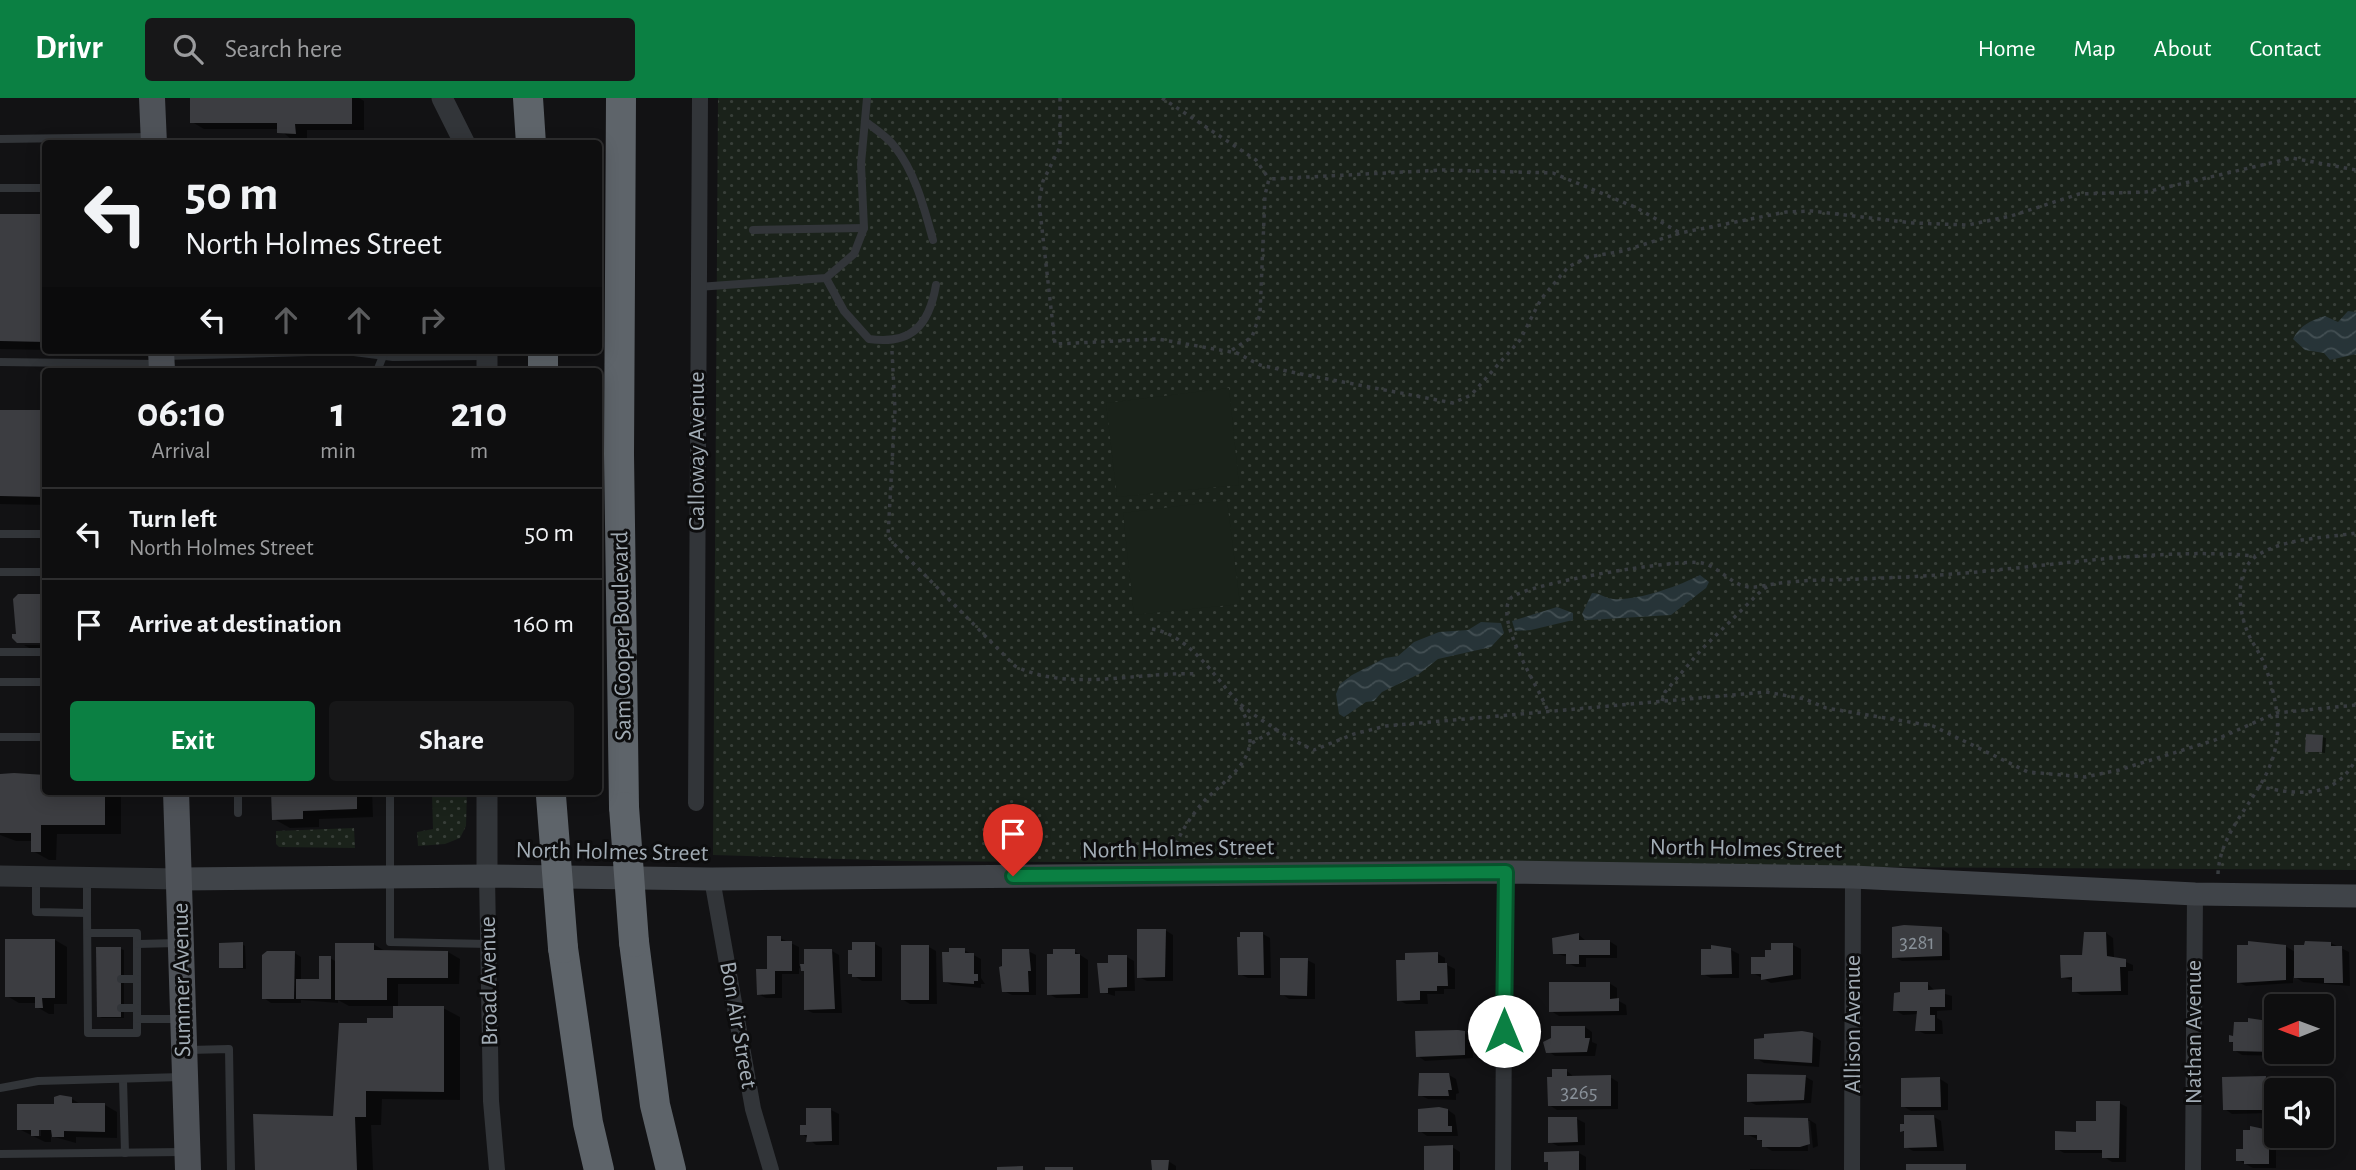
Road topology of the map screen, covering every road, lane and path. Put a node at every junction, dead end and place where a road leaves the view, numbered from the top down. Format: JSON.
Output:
{"nodes":[{"id":1,"x":152,"y":98,"type":"edge"},
{"id":2,"x":442,"y":98,"type":"edge"},
{"id":3,"x":528,"y":98,"type":"edge"},
{"id":4,"x":545,"y":98,"type":"edge"},
{"id":5,"x":621,"y":98,"type":"edge"},
{"id":6,"x":700,"y":98,"type":"edge"},
{"id":7,"x":867,"y":98,"type":"edge"},
{"id":8,"x":1060,"y":98,"type":"edge"},
{"id":9,"x":1162,"y":98,"type":"edge"},
{"id":10,"x":865,"y":121,"type":"junction"},
{"id":11,"x":0,"y":139,"type":"edge"},
{"id":12,"x":154,"y":140,"type":"edge"},
{"id":13,"x":464,"y":140,"type":"edge"},
{"id":14,"x":531,"y":140,"type":"edge"},
{"id":15,"x":545,"y":140,"type":"edge"},
{"id":16,"x":2356,"y":170,"type":"edge"},
{"id":17,"x":1269,"y":179,"type":"junction"},
{"id":18,"x":0,"y":188,"type":"edge"},
{"id":19,"x":42,"y":188,"type":"edge"},
{"id":20,"x":864,"y":228,"type":"junction"},
{"id":21,"x":753,"y":230,"type":"dead end"},
{"id":22,"x":1681,"y":233,"type":"junction"},
{"id":23,"x":933,"y":240,"type":"dead end"},
{"id":24,"x":826,"y":278,"type":"junction"},
{"id":25,"x":936,"y":285,"type":"dead end"},
{"id":26,"x":698,"y":287,"type":"junction"},
{"id":27,"x":891,"y":342,"type":"junction"},
{"id":28,"x":1229,"y":351,"type":"junction"},
{"id":29,"x":285,"y":354,"type":"edge"},
{"id":30,"x":368,"y":354,"type":"edge"},
{"id":31,"x":383,"y":356,"type":"junction"},
{"id":32,"x":487,"y":359,"type":"edge"},
{"id":33,"x":162,"y":360,"type":"edge"},
{"id":34,"x":0,"y":362,"type":"edge"},
{"id":35,"x":378,"y":368,"type":"edge"},
{"id":36,"x":2356,"y":533,"type":"edge"},
{"id":37,"x":0,"y":534,"type":"edge"},
{"id":38,"x":42,"y":534,"type":"edge"},
{"id":39,"x":2255,"y":556,"type":"junction"},
{"id":40,"x":0,"y":572,"type":"edge"},
{"id":41,"x":42,"y":572,"type":"edge"},
{"id":42,"x":1775,"y":584,"type":"junction"},
{"id":43,"x":1152,"y":629,"type":"dead end"},
{"id":44,"x":0,"y":652,"type":"edge"},
{"id":45,"x":42,"y":652,"type":"edge"},
{"id":46,"x":1198,"y":674,"type":"dead end"},
{"id":47,"x":0,"y":682,"type":"edge"},
{"id":48,"x":42,"y":682,"type":"edge"},
{"id":49,"x":1662,"y":701,"type":"junction"},
{"id":50,"x":1238,"y":702,"type":"junction"},
{"id":51,"x":2356,"y":705,"type":"edge"},
{"id":52,"x":1547,"y":709,"type":"junction"},
{"id":53,"x":2276,"y":713,"type":"junction"},
{"id":54,"x":1278,"y":728,"type":"junction"},
{"id":55,"x":0,"y":737,"type":"edge"},
{"id":56,"x":42,"y":737,"type":"edge"},
{"id":57,"x":1251,"y":743,"type":"junction"},
{"id":58,"x":2356,"y":759,"type":"edge"},
{"id":59,"x":2258,"y":786,"type":"junction"},
{"id":60,"x":176,"y":795,"type":"edge"},
{"id":61,"x":238,"y":795,"type":"edge"},
{"id":62,"x":390,"y":795,"type":"edge"},
{"id":63,"x":487,"y":795,"type":"edge"},
{"id":64,"x":551,"y":795,"type":"edge"},
{"id":65,"x":696,"y":803,"type":"dead end"},
{"id":66,"x":238,"y":813,"type":"dead end"},
{"id":67,"x":1176,"y":844,"type":"dead end"},
{"id":68,"x":1506,"y":872,"type":"junction"},
{"id":69,"x":0,"y":876,"type":"edge"},
{"id":70,"x":487,"y":876,"type":"junction"},
{"id":71,"x":36,"y":877,"type":"junction"},
{"id":72,"x":87,"y":877,"type":"junction"},
{"id":73,"x":1853,"y":877,"type":"junction"},
{"id":74,"x":390,"y":878,"type":"junction"},
{"id":75,"x":180,"y":879,"type":"junction"},
{"id":76,"x":712,"y":879,"type":"junction"},
{"id":77,"x":2206,"y":894,"type":"junction"},
{"id":78,"x":2356,"y":896,"type":"edge"},
{"id":79,"x":88,"y":913,"type":"junction"},
{"id":80,"x":88,"y":933,"type":"junction"},
{"id":81,"x":181,"y":943,"type":"junction"},
{"id":82,"x":138,"y":944,"type":"junction"},
{"id":83,"x":489,"y":944,"type":"junction"},
{"id":84,"x":121,"y":979,"type":"dead end"},
{"id":85,"x":138,"y":979,"type":"junction"},
{"id":86,"x":121,"y":1008,"type":"dead end"},
{"id":87,"x":137,"y":1008,"type":"junction"},
{"id":88,"x":138,"y":1018,"type":"junction"},
{"id":89,"x":183,"y":1019,"type":"junction"},
{"id":90,"x":184,"y":1051,"type":"junction"},
{"id":91,"x":185,"y":1077,"type":"junction"},
{"id":92,"x":123,"y":1079,"type":"junction"},
{"id":93,"x":0,"y":1088,"type":"edge"},
{"id":94,"x":125,"y":1153,"type":"junction"},
{"id":95,"x":0,"y":1154,"type":"edge"},
{"id":96,"x":188,"y":1161,"type":"edge"},
{"id":97,"x":231,"y":1170,"type":"edge"},
{"id":98,"x":497,"y":1170,"type":"edge"},
{"id":99,"x":598,"y":1170,"type":"edge"},
{"id":100,"x":671,"y":1170,"type":"edge"},
{"id":101,"x":771,"y":1170,"type":"edge"},
{"id":102,"x":1503,"y":1170,"type":"edge"},
{"id":103,"x":1852,"y":1170,"type":"edge"},
{"id":104,"x":2193,"y":1170,"type":"edge"}],
"edges":[{"from":1,"to":12,"type":"main road"},
{"from":2,"to":13,"type":"street"},
{"from":3,"to":14,"type":"highway"},
{"from":4,"to":15,"type":"highway"},
{"from":5,"to":100,"type":"highway","name":"Sam Cooper Boulevard","bridge":true},
{"from":6,"to":26,"type":"street","name":"Galloway Avenue"},
{"from":7,"to":10,"type":"lane"},
{"from":8,"to":28,"type":"path"},
{"from":9,"to":17,"type":"path"},
{"from":10,"to":20,"type":"lane"},
{"from":10,"to":23,"type":"lane"},
{"from":11,"to":12,"type":"lane"},
{"from":16,"to":22,"type":"path"},
{"from":17,"to":22,"type":"path"},
{"from":17,"to":28,"type":"path"},
{"from":18,"to":19,"type":"lane"},
{"from":20,"to":21,"type":"lane"},
{"from":20,"to":24,"type":"lane"},
{"from":22,"to":28,"type":"path"},
{"from":24,"to":26,"type":"lane"},
{"from":24,"to":27,"type":"lane"},
{"from":25,"to":27,"type":"lane"},
{"from":26,"to":65,"type":"street","name":"Galloway Avenue"},
{"from":27,"to":46,"type":"path"},
{"from":29,"to":33,"type":"lane"},
{"from":30,"to":31,"type":"lane"},
{"from":31,"to":32,"type":"lane"},
{"from":31,"to":35,"type":"lane"},
{"from":33,"to":34,"type":"lane"},
{"from":36,"to":39,"type":"path"},
{"from":37,"to":38,"type":"lane"},
{"from":39,"to":42,"type":"path"},
{"from":39,"to":53,"type":"path"},
{"from":40,"to":41,"type":"lane"},
{"from":42,"to":49,"type":"path"},
{"from":42,"to":52,"type":"path"},
{"from":43,"to":50,"type":"path"},
{"from":44,"to":45,"type":"lane"},
{"from":47,"to":48,"type":"lane"},
{"from":49,"to":52,"type":"path"},
{"from":49,"to":53,"type":"path"},
{"from":50,"to":54,"type":"path"},
{"from":50,"to":57,"type":"path"},
{"from":51,"to":53,"type":"path"},
{"from":52,"to":54,"type":"path"},
{"from":53,"to":59,"type":"path"},
{"from":54,"to":57,"type":"path"},
{"from":55,"to":56,"type":"lane"},
{"from":57,"to":67,"type":"path"},
{"from":58,"to":59,"type":"path"},
{"from":59,"to":77,"type":"path"},
{"from":60,"to":75,"type":"main road","name":"Summer Avenue"},
{"from":61,"to":66,"type":"lane"},
{"from":62,"to":74,"type":"lane"},
{"from":63,"to":70,"type":"street","name":"Broad Avenue"},
{"from":64,"to":99,"type":"highway","bridge":true},
{"from":68,"to":73,"type":"main road","name":"North Holmes Street"},
{"from":68,"to":76,"type":"main road","name":"North Holmes Street"},
{"from":68,"to":102,"type":"street"},
{"from":69,"to":71,"type":"street","name":"North Holmes Street"},
{"from":70,"to":74,"type":"main road","name":"North Holmes Street"},
{"from":70,"to":76,"type":"main road","name":"North Holmes Street"},
{"from":70,"to":83,"type":"street","name":"Broad Avenue"},
{"from":71,"to":72,"type":"street","name":"North Holmes Street"},
{"from":71,"to":79,"type":"lane"},
{"from":72,"to":75,"type":"street","name":"North Holmes Street"},
{"from":72,"to":79,"type":"lane"},
{"from":73,"to":77,"type":"main road","name":"North Holmes Street"},
{"from":73,"to":103,"type":"street","name":"Allison Avenue"},
{"from":74,"to":75,"type":"main road","name":"North Holmes Street"},
{"from":74,"to":83,"type":"lane"},
{"from":75,"to":81,"type":"main road","name":"Summer Avenue"},
{"from":76,"to":101,"type":"street","name":"Bon Air Street"},
{"from":77,"to":78,"type":"main road","name":"North Holmes Street"},
{"from":77,"to":104,"type":"street","name":"Nathan Avenue"},
{"from":79,"to":80,"type":"lane"},
{"from":80,"to":82,"type":"lane"},
{"from":80,"to":88,"type":"lane"},
{"from":81,"to":82,"type":"lane"},
{"from":81,"to":89,"type":"main road","name":"Summer Avenue"},
{"from":82,"to":85,"type":"lane"},
{"from":83,"to":98,"type":"street","name":"Broad Avenue"},
{"from":84,"to":85,"type":"lane"},
{"from":85,"to":87,"type":"lane"},
{"from":86,"to":87,"type":"lane"},
{"from":87,"to":88,"type":"lane"},
{"from":88,"to":89,"type":"lane"},
{"from":89,"to":90,"type":"main road","name":"Summer Avenue"},
{"from":90,"to":91,"type":"main road","name":"Summer Avenue"},
{"from":90,"to":97,"type":"lane"},
{"from":91,"to":92,"type":"lane"},
{"from":91,"to":96,"type":"main road","name":"Summer Avenue"},
{"from":92,"to":93,"type":"lane"},
{"from":92,"to":94,"type":"lane"},
{"from":94,"to":95,"type":"lane"},
{"from":94,"to":96,"type":"lane"}]}
